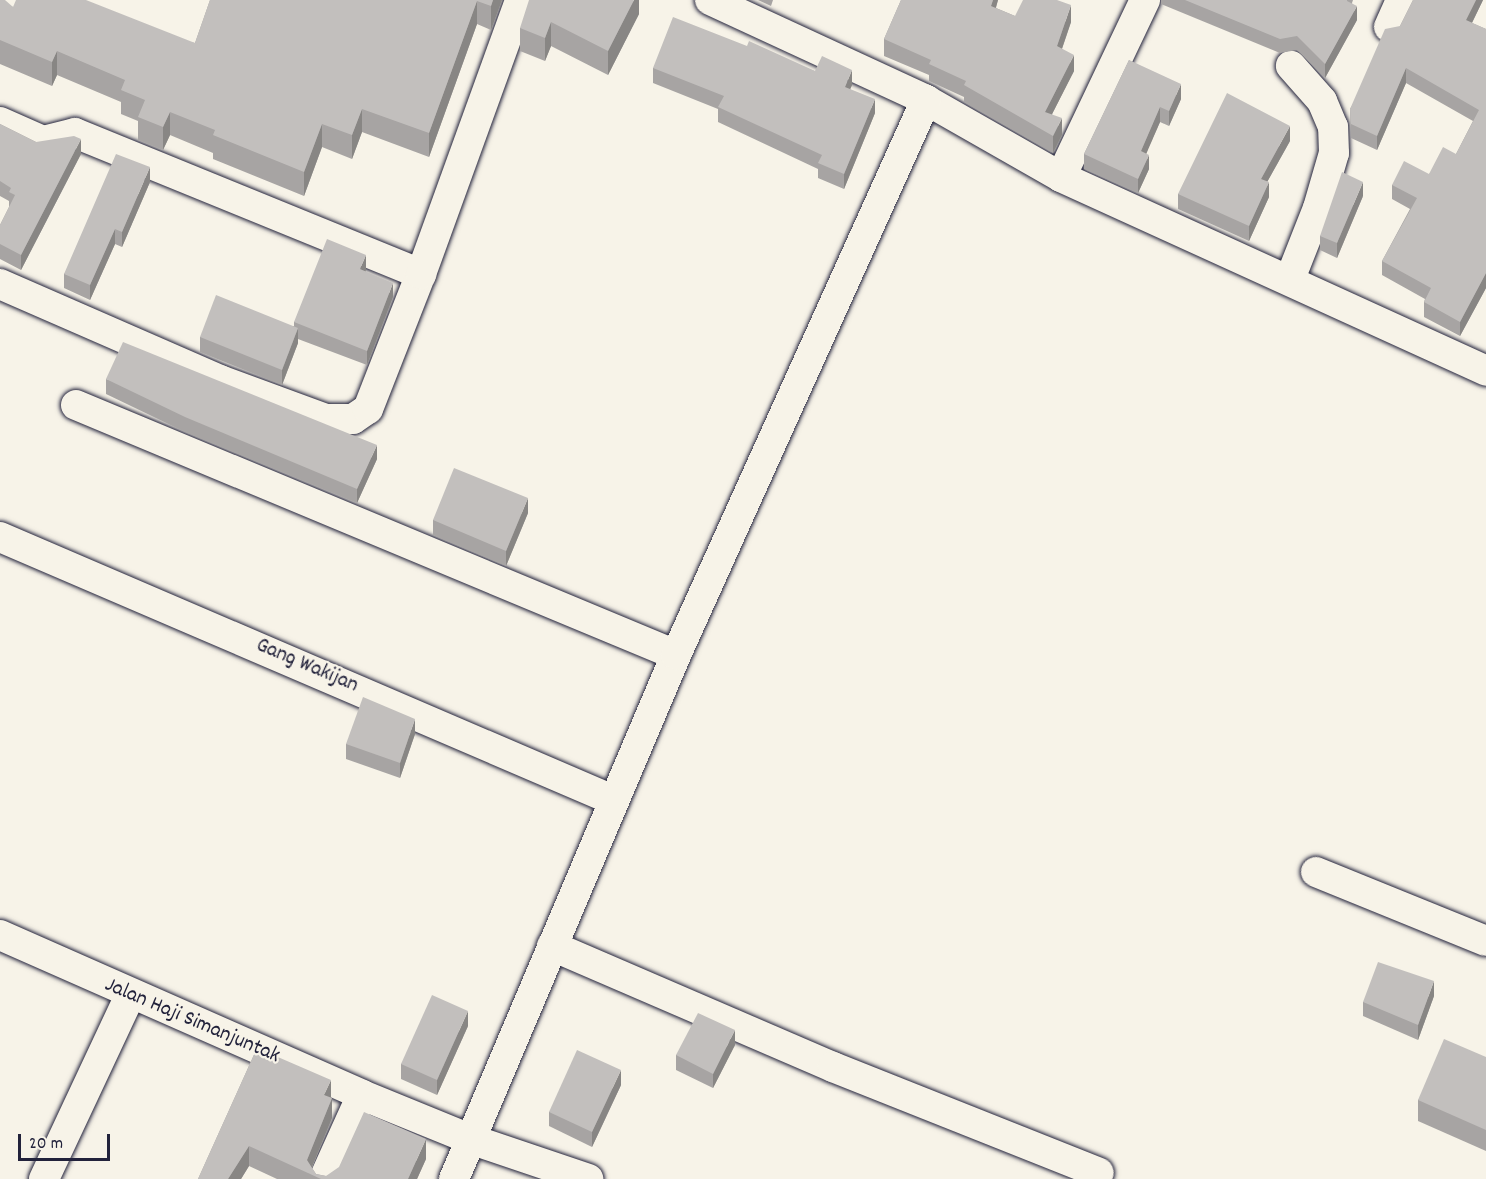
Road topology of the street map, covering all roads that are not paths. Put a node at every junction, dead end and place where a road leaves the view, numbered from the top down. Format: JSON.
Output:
{"nodes":[{"id":1,"x":520,"y":0,"type":"edge"},
{"id":2,"x":710,"y":0,"type":"edge"},
{"id":3,"x":1145,"y":0,"type":"edge"},
{"id":4,"x":1291,"y":66,"type":"dead end"},
{"id":5,"x":926,"y":100,"type":"junction"},
{"id":6,"x":0,"y":122,"type":"edge"},
{"id":7,"x":1060,"y":177,"type":"junction"},
{"id":8,"x":421,"y":274,"type":"junction"},
{"id":9,"x":1290,"y":279,"type":"junction"},
{"id":10,"x":0,"y":284,"type":"edge"},
{"id":11,"x":1486,"y":371,"type":"edge"},
{"id":12,"x":76,"y":405,"type":"dead end"},
{"id":13,"x":0,"y":537,"type":"edge"},
{"id":14,"x":676,"y":655,"type":"junction"},
{"id":15,"x":613,"y":800,"type":"junction"},
{"id":16,"x":1316,"y":872,"type":"dead end"},
{"id":17,"x":0,"y":935,"type":"edge"},
{"id":18,"x":1486,"y":941,"type":"edge"},
{"id":19,"x":552,"y":946,"type":"junction"},
{"id":20,"x":130,"y":995,"type":"junction"},
{"id":21,"x":362,"y":1095,"type":"junction"},
{"id":22,"x":470,"y":1138,"type":"junction"},
{"id":23,"x":1099,"y":1173,"type":"dead end"},
{"id":24,"x":44,"y":1179,"type":"edge"},
{"id":25,"x":324,"y":1179,"type":"edge"},
{"id":26,"x":454,"y":1179,"type":"edge"},
{"id":27,"x":588,"y":1179,"type":"edge"}],
"edges":[{"from":1,"to":8,"type":"street"},
{"from":2,"to":5,"type":"street"},
{"from":3,"to":7,"type":"street"},
{"from":4,"to":9,"type":"street"},
{"from":5,"to":7,"type":"street"},
{"from":5,"to":14,"type":"street"},
{"from":6,"to":8,"type":"street"},
{"from":7,"to":9,"type":"street"},
{"from":8,"to":10,"type":"street"},
{"from":9,"to":11,"type":"street"},
{"from":12,"to":14,"type":"street"},
{"from":13,"to":15,"type":"street","name":"Gang Wakijan"},
{"from":14,"to":15,"type":"street"},
{"from":15,"to":19,"type":"street"},
{"from":16,"to":18,"type":"street"},
{"from":17,"to":20,"type":"street","name":"Jalan Haji Simanjuntak"},
{"from":19,"to":22,"type":"street"},
{"from":19,"to":23,"type":"street"},
{"from":20,"to":21,"type":"street","name":"Jalan Haji Simanjuntak"},
{"from":20,"to":24,"type":"street"},
{"from":21,"to":22,"type":"street","name":"Jalan Haji Simanjuntak"},
{"from":21,"to":25,"type":"street"},
{"from":22,"to":26,"type":"street"},
{"from":22,"to":27,"type":"street","name":"Jalan Haji Simanjuntak"}]}
